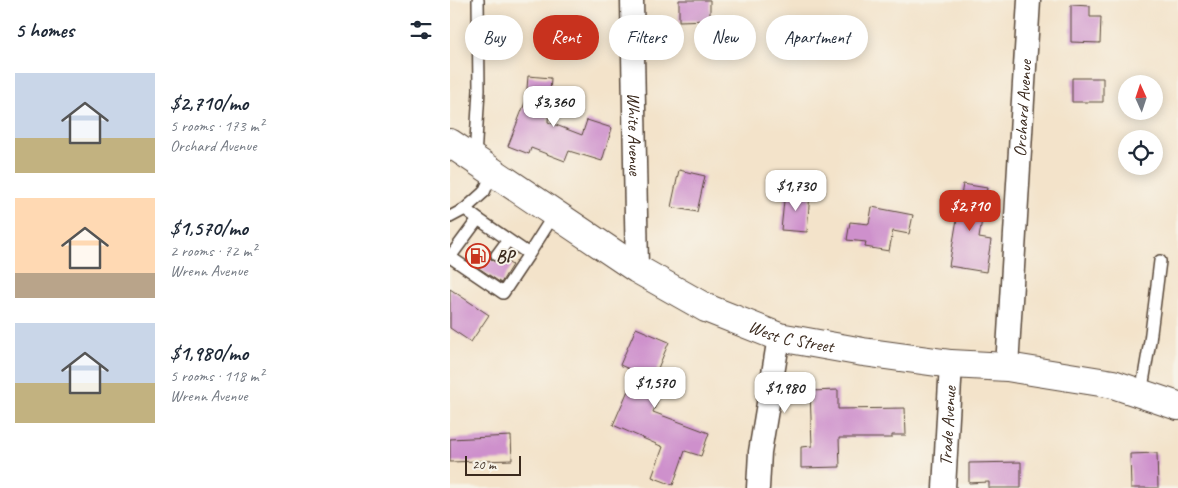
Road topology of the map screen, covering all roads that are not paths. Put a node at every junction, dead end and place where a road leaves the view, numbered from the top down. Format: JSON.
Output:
{"nodes":[{"id":1,"x":478,"y":0,"type":"edge"},
{"id":2,"x":632,"y":0,"type":"edge"},
{"id":3,"x":1029,"y":0,"type":"edge"},
{"id":4,"x":450,"y":143,"type":"edge"},
{"id":5,"x":484,"y":166,"type":"junction"},
{"id":6,"x":465,"y":209,"type":"junction"},
{"id":7,"x":555,"y":213,"type":"junction"},
{"id":8,"x":450,"y":217,"type":"edge"},
{"id":9,"x":478,"y":219,"type":"junction"},
{"id":10,"x":508,"y":240,"type":"junction"},
{"id":11,"x":529,"y":254,"type":"junction"},
{"id":12,"x":496,"y":255,"type":"dead end"},
{"id":13,"x":450,"y":257,"type":"edge"},
{"id":14,"x":1160,"y":261,"type":"dead end"},
{"id":15,"x":637,"y":268,"type":"junction"},
{"id":16,"x":780,"y":336,"type":"junction"},
{"id":17,"x":951,"y":364,"type":"junction"},
{"id":18,"x":1007,"y":367,"type":"junction"},
{"id":19,"x":1141,"y":394,"type":"junction"},
{"id":20,"x":1178,"y":406,"type":"edge"},
{"id":21,"x":758,"y":488,"type":"edge"},
{"id":22,"x":944,"y":488,"type":"edge"}],
"edges":[{"from":1,"to":5,"type":"lane"},
{"from":2,"to":15,"type":"street","name":"White Avenue"},
{"from":3,"to":18,"type":"street","name":"Orchard Avenue"},
{"from":4,"to":5,"type":"main road","name":"West C Street"},
{"from":5,"to":6,"type":"lane"},
{"from":5,"to":7,"type":"main road","name":"West C Street"},
{"from":6,"to":8,"type":"lane"},
{"from":6,"to":9,"type":"lane"},
{"from":7,"to":11,"type":"lane"},
{"from":7,"to":15,"type":"main road","name":"West C Street"},
{"from":9,"to":10,"type":"lane"},
{"from":9,"to":13,"type":"lane"},
{"from":10,"to":11,"type":"lane"},
{"from":10,"to":12,"type":"lane"},
{"from":11,"to":13,"type":"lane"},
{"from":14,"to":19,"type":"lane"},
{"from":15,"to":16,"type":"main road","name":"West C Street"},
{"from":16,"to":17,"type":"main road","name":"West C Street"},
{"from":16,"to":21,"type":"street"},
{"from":17,"to":18,"type":"main road","name":"West C Street"},
{"from":17,"to":22,"type":"street","name":"Trade Avenue"},
{"from":18,"to":19,"type":"main road","name":"West C Street"},
{"from":19,"to":20,"type":"main road","name":"West C Street"}]}
